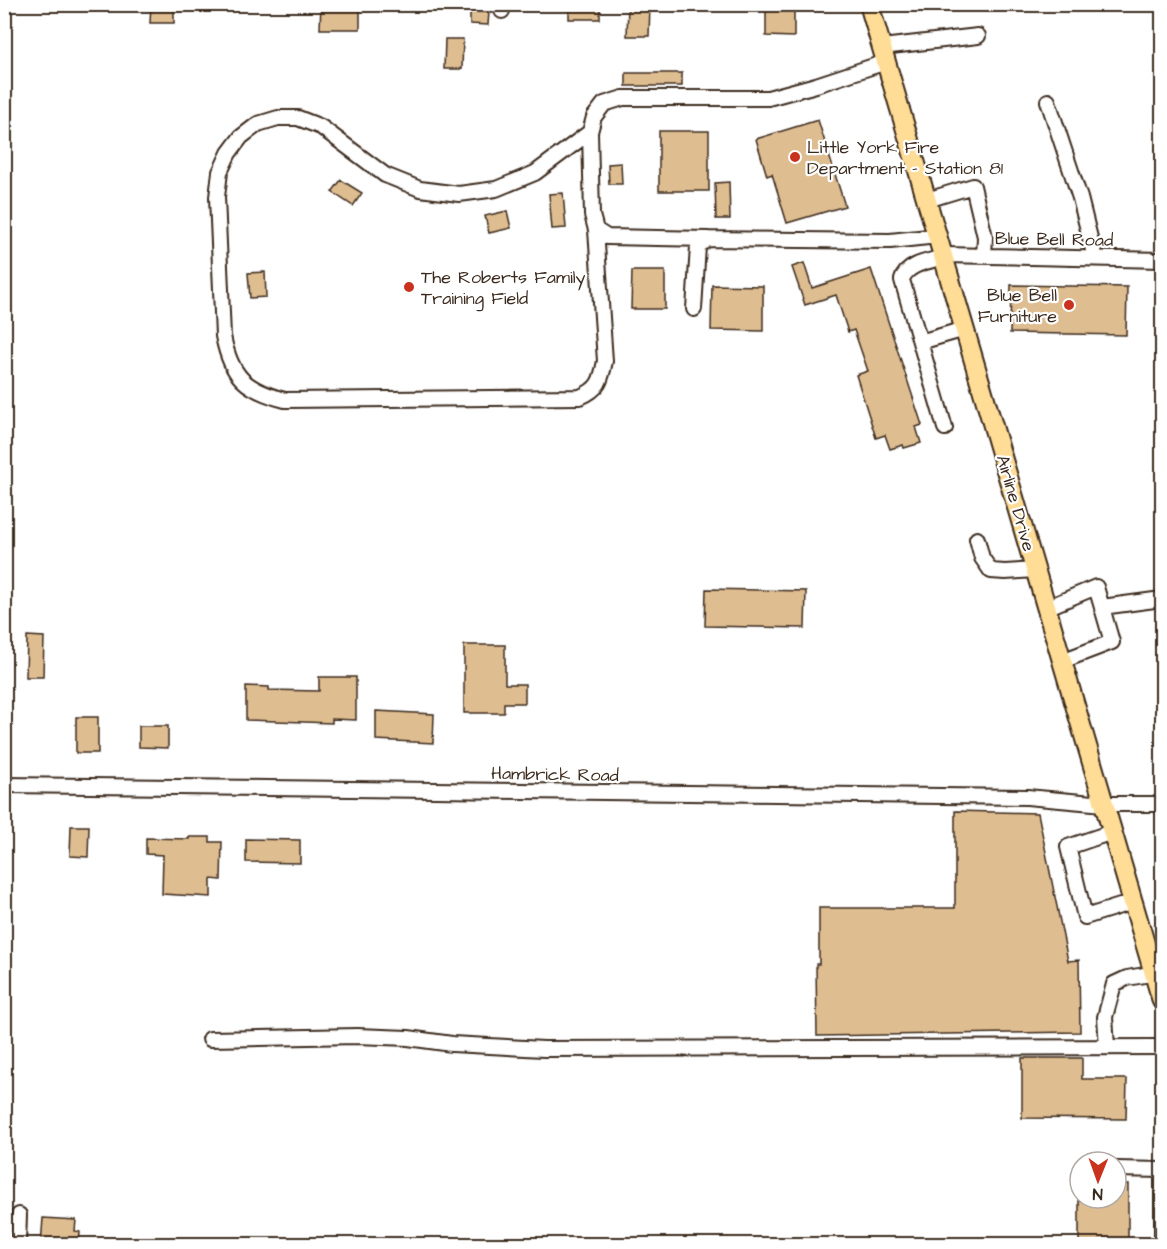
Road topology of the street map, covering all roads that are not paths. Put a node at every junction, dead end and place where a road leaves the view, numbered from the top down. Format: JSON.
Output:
{"nodes":[{"id":1,"x":869,"y":4,"type":"edge"},
{"id":2,"x":978,"y":36,"type":"dead end"},
{"id":3,"x":884,"y":55,"type":"junction"},
{"id":4,"x":1048,"y":101,"type":"dead end"},
{"id":5,"x":590,"y":132,"type":"junction"},
{"id":6,"x":927,"y":200,"type":"junction"},
{"id":7,"x":596,"y":230,"type":"junction"},
{"id":8,"x":938,"y":236,"type":"junction"},
{"id":9,"x":708,"y":239,"type":"junction"},
{"id":10,"x":944,"y":256,"type":"junction"},
{"id":11,"x":984,"y":256,"type":"junction"},
{"id":12,"x":1095,"y":258,"type":"junction"},
{"id":13,"x":1162,"y":260,"type":"edge"},
{"id":14,"x":694,"y":309,"type":"dead end"},
{"id":15,"x":965,"y":329,"type":"junction"},
{"id":16,"x":920,"y":342,"type":"junction"},
{"id":17,"x":945,"y":428,"type":"dead end"},
{"id":18,"x":977,"y":539,"type":"dead end"},
{"id":19,"x":1035,"y":570,"type":"junction"},
{"id":20,"x":1162,"y":599,"type":"edge"},
{"id":21,"x":1102,"y":607,"type":"junction"},
{"id":22,"x":1046,"y":608,"type":"junction"},
{"id":23,"x":1062,"y":661,"type":"junction"},
{"id":24,"x":4,"y":785,"type":"edge"},
{"id":25,"x":1104,"y":804,"type":"junction"},
{"id":26,"x":1162,"y":804,"type":"edge"},
{"id":27,"x":1112,"y":832,"type":"junction"},
{"id":28,"x":1133,"y":902,"type":"junction"},
{"id":29,"x":1159,"y":973,"type":"edge"},
{"id":30,"x":1162,"y":1001,"type":"edge"},
{"id":31,"x":210,"y":1039,"type":"dead end"},
{"id":32,"x":1107,"y":1047,"type":"junction"},
{"id":33,"x":1162,"y":1047,"type":"edge"},
{"id":34,"x":1128,"y":1169,"type":"edge"},
{"id":35,"x":1162,"y":1170,"type":"edge"},
{"id":36,"x":19,"y":1215,"type":"dead end"},
{"id":37,"x":18,"y":1245,"type":"edge"},
{"id":38,"x":1162,"y":1245,"type":"edge"}],
"edges":[{"from":1,"to":3,"type":"main road","name":"Airline Drive"},
{"from":2,"to":3,"type":"street"},
{"from":3,"to":5,"type":"street"},
{"from":3,"to":6,"type":"main road","name":"Airline Drive"},
{"from":4,"to":12,"type":"street"},
{"from":5,"to":7,"type":"street"},
{"from":5,"to":7,"type":"street"},
{"from":6,"to":8,"type":"main road","name":"Airline Drive"},
{"from":6,"to":11,"type":"street"},
{"from":7,"to":9,"type":"street"},
{"from":8,"to":9,"type":"street"},
{"from":8,"to":10,"type":"main road","name":"Airline Drive"},
{"from":9,"to":14,"type":"street"},
{"from":10,"to":11,"type":"street","name":"Blue Bell Road"},
{"from":10,"to":15,"type":"main road","name":"Airline Drive"},
{"from":10,"to":16,"type":"street","name":"Blue Bell Road"},
{"from":11,"to":12,"type":"street","name":"Blue Bell Road"},
{"from":12,"to":13,"type":"street","name":"Blue Bell Road"},
{"from":15,"to":16,"type":"street"},
{"from":15,"to":19,"type":"main road","name":"Airline Drive"},
{"from":16,"to":17,"type":"street","name":"Blue Bell Road"},
{"from":18,"to":19,"type":"street"},
{"from":19,"to":22,"type":"main road","name":"Airline Drive"},
{"from":20,"to":21,"type":"street"},
{"from":21,"to":22,"type":"street"},
{"from":21,"to":23,"type":"street"},
{"from":22,"to":23,"type":"main road","name":"Airline Drive"},
{"from":23,"to":25,"type":"main road","name":"Airline Drive"},
{"from":24,"to":25,"type":"street","name":"Hambrick Road"},
{"from":25,"to":26,"type":"street","name":"Hambrick Road"},
{"from":25,"to":27,"type":"main road","name":"Airline Drive"},
{"from":27,"to":28,"type":"main road","name":"Airline Drive"},
{"from":27,"to":28,"type":"street"},
{"from":28,"to":29,"type":"main road","name":"Airline Drive"},
{"from":29,"to":30,"type":"main road","name":"Airline Drive"},
{"from":29,"to":32,"type":"street"},
{"from":31,"to":32,"type":"street"},
{"from":32,"to":33,"type":"street"},
{"from":34,"to":35,"type":"street"},
{"from":35,"to":38,"type":"street"},
{"from":36,"to":37,"type":"street"}]}
